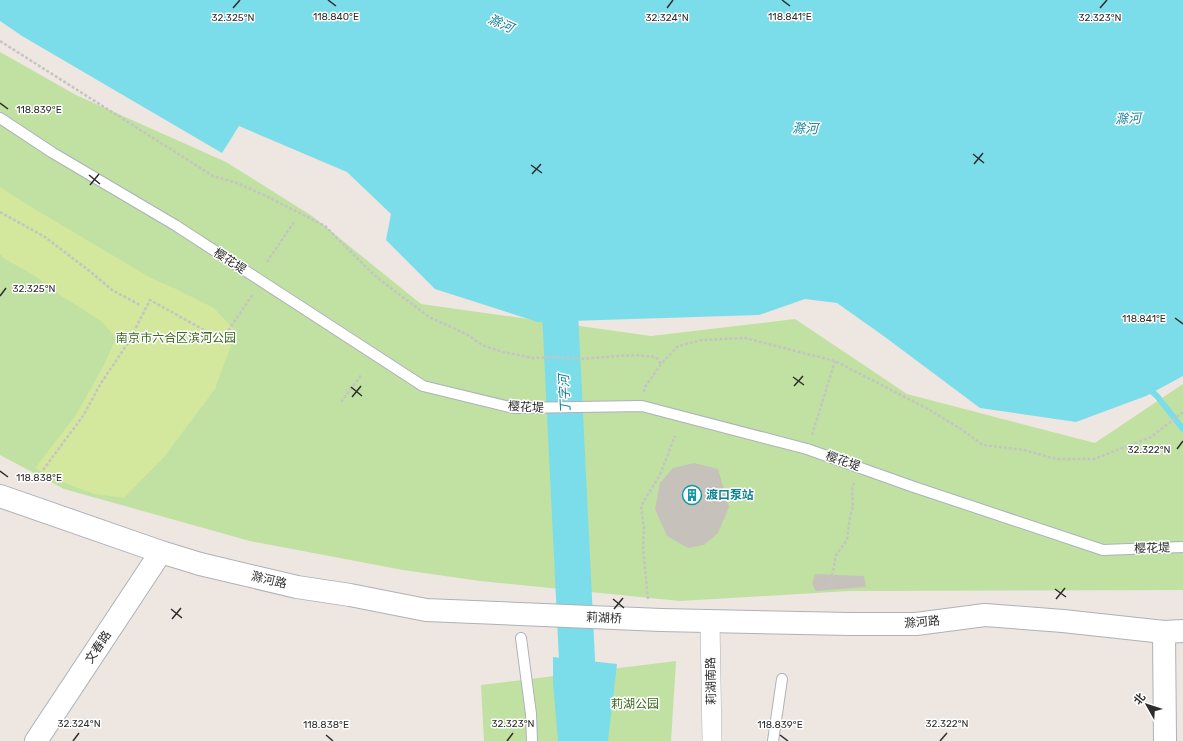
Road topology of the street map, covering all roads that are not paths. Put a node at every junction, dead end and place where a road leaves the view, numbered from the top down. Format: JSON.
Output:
{"nodes":[{"id":1,"x":0,"y":118,"type":"edge"},
{"id":2,"x":0,"y":496,"type":"edge"},
{"id":3,"x":1183,"y":547,"type":"edge"},
{"id":4,"x":161,"y":552,"type":"junction"},
{"id":5,"x":548,"y":616,"type":"joint"},
{"id":6,"x":661,"y":620,"type":"joint"},
{"id":7,"x":710,"y":621,"type":"junction"},
{"id":8,"x":1174,"y":632,"type":"edge"},
{"id":9,"x":521,"y":638,"type":"dead end"},
{"id":10,"x":782,"y":679,"type":"dead end"},
{"id":11,"x":36,"y":741,"type":"edge"},
{"id":12,"x":532,"y":741,"type":"edge"},
{"id":13,"x":712,"y":741,"type":"edge"},
{"id":14,"x":773,"y":741,"type":"edge"},
{"id":15,"x":1165,"y":741,"type":"edge"}],
"edges":[{"from":1,"to":3,"type":"lane","name":"樱花堤"},
{"from":2,"to":4,"type":"street","name":"滁河路"},
{"from":4,"to":5,"type":"street","name":"滁河路"},
{"from":4,"to":11,"type":"street","name":"文春路"},
{"from":5,"to":6,"type":"street","name":"莉湖桥"},
{"from":6,"to":7,"type":"street","name":"滁河路"},
{"from":7,"to":8,"type":"street","name":"滁河路"},
{"from":7,"to":13,"type":"street","name":"莉湖南路"},
{"from":8,"to":15,"type":"street"},
{"from":9,"to":12,"type":"lane"},
{"from":10,"to":14,"type":"lane"}]}
